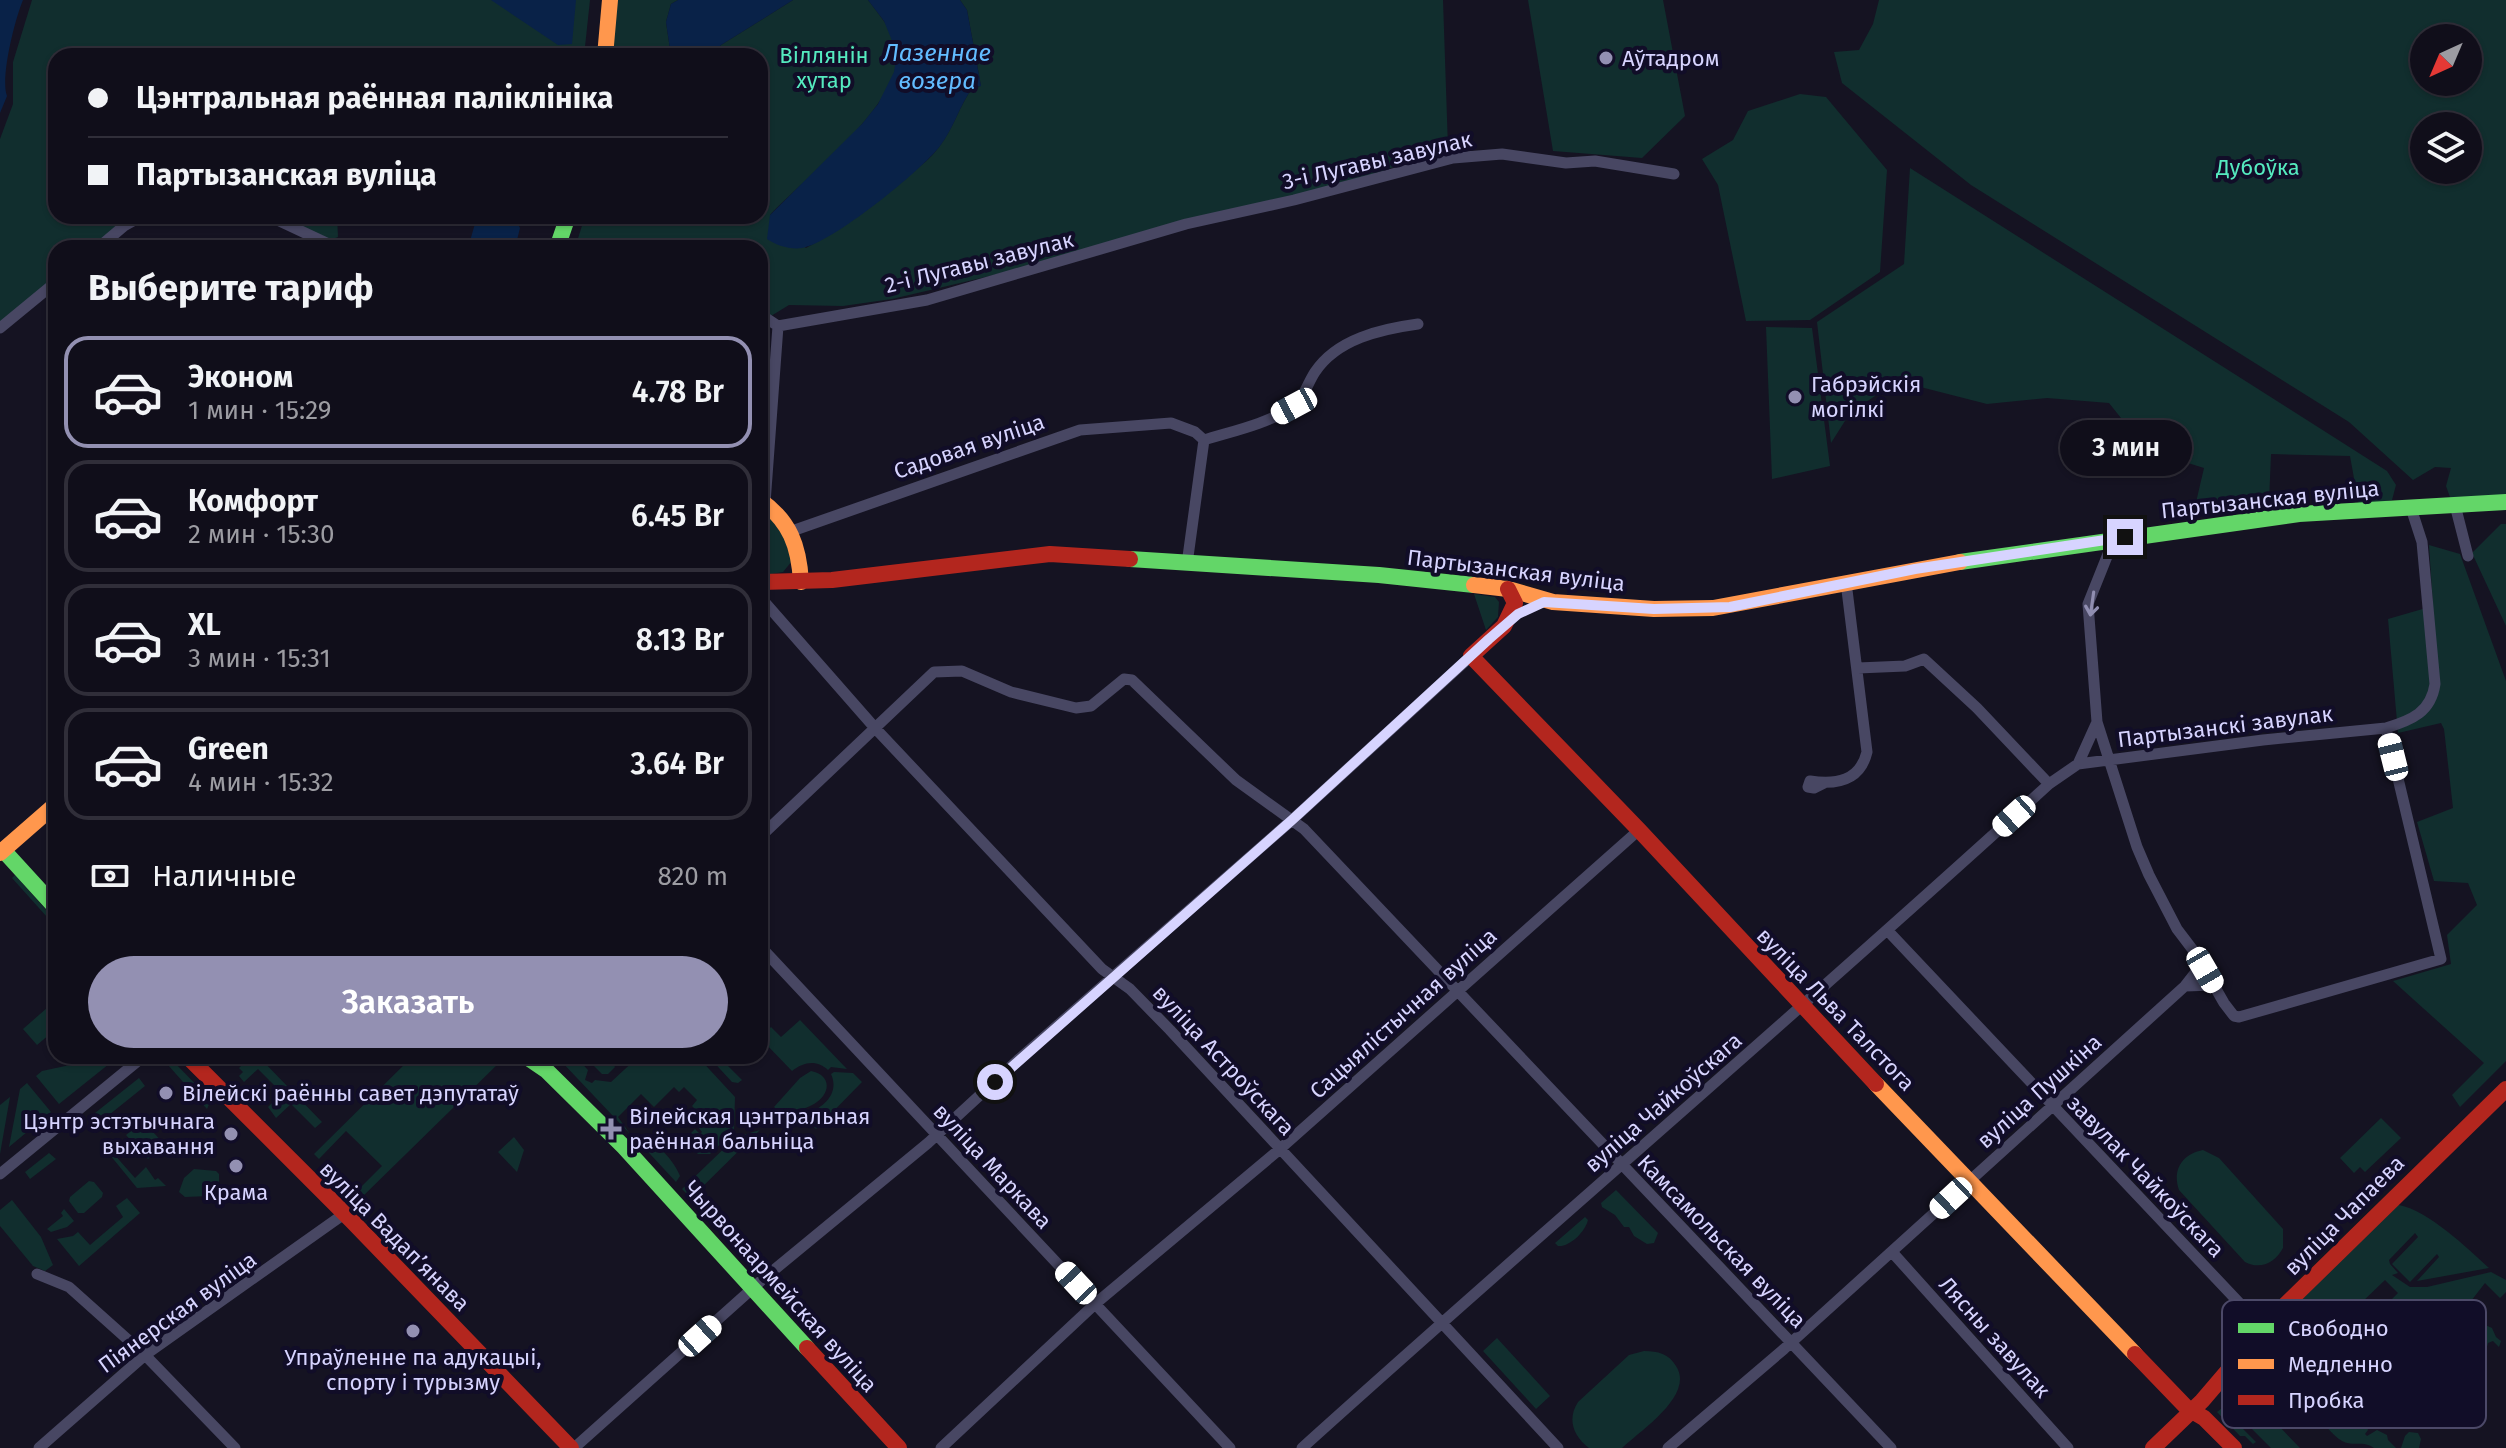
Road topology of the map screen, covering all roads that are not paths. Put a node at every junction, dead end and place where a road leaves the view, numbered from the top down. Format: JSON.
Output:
{"nodes":[{"id":1,"x":610,"y":0,"type":"edge"},
{"id":2,"x":606,"y":48,"type":"edge"},
{"id":3,"x":1674,"y":174,"type":"dead end"},
{"id":4,"x":128,"y":224,"type":"edge"},
{"id":5,"x":286,"y":224,"type":"edge"},
{"id":6,"x":1186,"y":224,"type":"joint"},
{"id":7,"x":107,"y":240,"type":"edge"},
{"id":8,"x":320,"y":240,"type":"edge"},
{"id":9,"x":48,"y":289,"type":"edge"},
{"id":10,"x":1418,"y":324,"type":"dead end"},
{"id":11,"x":770,"y":325,"type":"edge"},
{"id":12,"x":0,"y":328,"type":"edge"},
{"id":13,"x":768,"y":369,"type":"edge"},
{"id":14,"x":1204,"y":440,"type":"junction"},
{"id":15,"x":2506,"y":502,"type":"edge"},
{"id":16,"x":2455,"y":505,"type":"junction"},
{"id":17,"x":768,"y":508,"type":"edge"},
{"id":18,"x":2411,"y":508,"type":"junction"},
{"id":19,"x":792,"y":531,"type":"junction"},
{"id":20,"x":2125,"y":537,"type":"junction"},
{"id":21,"x":2468,"y":556,"type":"dead end"},
{"id":22,"x":1187,"y":564,"type":"junction"},
{"id":23,"x":768,"y":582,"type":"edge"},
{"id":24,"x":801,"y":582,"type":"junction"},
{"id":25,"x":1846,"y":582,"type":"junction"},
{"id":26,"x":1508,"y":589,"type":"junction"},
{"id":27,"x":1553,"y":602,"type":"junction"},
{"id":28,"x":768,"y":606,"type":"edge"},
{"id":29,"x":1506,"y":624,"type":"junction"},
{"id":30,"x":1471,"y":656,"type":"junction"},
{"id":31,"x":1858,"y":668,"type":"junction"},
{"id":32,"x":2097,"y":722,"type":"junction"},
{"id":33,"x":875,"y":728,"type":"junction"},
{"id":34,"x":2386,"y":728,"type":"junction"},
{"id":35,"x":2108,"y":760,"type":"junction"},
{"id":36,"x":2078,"y":764,"type":"junction"},
{"id":37,"x":1824,"y":783,"type":"dead end"},
{"id":38,"x":2049,"y":784,"type":"junction"},
{"id":39,"x":48,"y":811,"type":"edge"},
{"id":40,"x":1292,"y":820,"type":"junction"},
{"id":41,"x":768,"y":829,"type":"edge"},
{"id":42,"x":1639,"y":830,"type":"junction"},
{"id":43,"x":1,"y":850,"type":"edge"},
{"id":44,"x":48,"y":900,"type":"edge"},
{"id":45,"x":1888,"y":931,"type":"junction"},
{"id":46,"x":2196,"y":954,"type":"junction"},
{"id":47,"x":768,"y":955,"type":"edge"},
{"id":48,"x":1114,"y":976,"type":"junction"},
{"id":49,"x":2214,"y":985,"type":"junction"},
{"id":50,"x":2185,"y":986,"type":"junction"},
{"id":51,"x":1458,"y":990,"type":"junction"},
{"id":52,"x":1802,"y":1007,"type":"junction"},
{"id":53,"x":134,"y":1064,"type":"edge"},
{"id":54,"x":195,"y":1064,"type":"edge"},
{"id":55,"x":537,"y":1064,"type":"edge"},
{"id":56,"x":2506,"y":1089,"type":"edge"},
{"id":57,"x":2051,"y":1106,"type":"junction"},
{"id":58,"x":937,"y":1135,"type":"junction"},
{"id":59,"x":1280,"y":1149,"type":"junction"},
{"id":60,"x":1622,"y":1165,"type":"junction"},
{"id":61,"x":0,"y":1174,"type":"edge"},
{"id":62,"x":1970,"y":1180,"type":"junction"},
{"id":63,"x":344,"y":1214,"type":"junction"},
{"id":64,"x":1892,"y":1252,"type":"junction"},
{"id":65,"x":37,"y":1274,"type":"dead end"},
{"id":66,"x":754,"y":1288,"type":"junction"},
{"id":67,"x":2236,"y":1300,"type":"edge"},
{"id":68,"x":2290,"y":1300,"type":"edge"},
{"id":69,"x":1095,"y":1304,"type":"junction"},
{"id":70,"x":1441,"y":1322,"type":"junction"},
{"id":71,"x":1791,"y":1342,"type":"junction"},
{"id":72,"x":145,"y":1355,"type":"junction"},
{"id":73,"x":2222,"y":1377,"type":"edge"},
{"id":74,"x":2192,"y":1411,"type":"junction"},
{"id":75,"x":39,"y":1448,"type":"edge"},
{"id":76,"x":235,"y":1448,"type":"edge"},
{"id":77,"x":573,"y":1448,"type":"edge"},
{"id":78,"x":899,"y":1448,"type":"edge"},
{"id":79,"x":941,"y":1448,"type":"edge"},
{"id":80,"x":1230,"y":1448,"type":"edge"},
{"id":81,"x":1302,"y":1448,"type":"edge"},
{"id":82,"x":1558,"y":1448,"type":"edge"},
{"id":83,"x":1668,"y":1448,"type":"edge"},
{"id":84,"x":1891,"y":1448,"type":"edge"},
{"id":85,"x":2068,"y":1448,"type":"edge"},
{"id":86,"x":2153,"y":1448,"type":"edge"},
{"id":87,"x":2234,"y":1448,"type":"edge"}],
"edges":[{"from":1,"to":2,"type":"main road"},
{"from":3,"to":6,"type":"street","name":"3-і Лугавы завулак"},
{"from":4,"to":7,"type":"street"},
{"from":5,"to":8,"type":"street"},
{"from":6,"to":11,"type":"street","name":"2-і Лугавы завулак"},
{"from":9,"to":12,"type":"street"},
{"from":10,"to":14,"type":"street"},
{"from":11,"to":13,"type":"street"},
{"from":14,"to":19,"type":"street","name":"Садовая вуліца"},
{"from":14,"to":22,"type":"street"},
{"from":15,"to":16,"type":"main road","name":"Партызанская вуліца"},
{"from":16,"to":18,"type":"main road","name":"Партызанская вуліца"},
{"from":16,"to":21,"type":"street"},
{"from":17,"to":19,"type":"main road"},
{"from":18,"to":20,"type":"main road","name":"Партызанская вуліца"},
{"from":18,"to":34,"type":"street","name":"Партызанскі завулак"},
{"from":19,"to":24,"type":"main road"},
{"from":20,"to":25,"type":"main road","name":"Партызанская вуліца"},
{"from":20,"to":32,"type":"street","one_way":true},
{"from":22,"to":24,"type":"main road","name":"Партызанская вуліца"},
{"from":22,"to":26,"type":"main road","name":"Партызанская вуліца"},
{"from":23,"to":24,"type":"main road","name":"Партызанская вуліца"},
{"from":25,"to":27,"type":"main road","name":"Партызанская вуліца"},
{"from":25,"to":31,"type":"street"},
{"from":26,"to":27,"type":"main road","name":"Партызанская вуліца"},
{"from":26,"to":29,"type":"main road"},
{"from":27,"to":29,"type":"main road"},
{"from":28,"to":33,"type":"street","name":"вуліца Астроўскага"},
{"from":29,"to":30,"type":"main road"},
{"from":30,"to":40,"type":"street"},
{"from":30,"to":42,"type":"main road","name":"вуліца Льва Талстога"},
{"from":31,"to":37,"type":"street"},
{"from":31,"to":38,"type":"street"},
{"from":32,"to":35,"type":"street"},
{"from":32,"to":36,"type":"street"},
{"from":33,"to":40,"type":"street","name":"Камсамольская вуліца"},
{"from":33,"to":41,"type":"street"},
{"from":33,"to":48,"type":"street","name":"вуліца Астроўскага"},
{"from":34,"to":35,"type":"street","name":"Партызанскі завулак"},
{"from":34,"to":49,"type":"street","name":"Партызанскі завулак"},
{"from":35,"to":36,"type":"street","name":"вуліца Чайкоўскага"},
{"from":35,"to":46,"type":"street","name":"Партызанскі завулак"},
{"from":36,"to":38,"type":"street","name":"вуліца Чайкоўскага"},
{"from":38,"to":45,"type":"street","name":"вуліца Чайкоўскага"},
{"from":39,"to":43,"type":"main road"},
{"from":40,"to":48,"type":"street"},
{"from":40,"to":51,"type":"street","name":"Камсамольская вуліца"},
{"from":42,"to":51,"type":"street","name":"Сацыялістычная вуліца"},
{"from":42,"to":52,"type":"main road","name":"вуліца Льва Талстога"},
{"from":43,"to":44,"type":"main road"},
{"from":45,"to":52,"type":"street","name":"вуліца Чайкоўскага"},
{"from":45,"to":57,"type":"street","name":"завулак Чайкоўскага"},
{"from":46,"to":49,"type":"street","name":"Партызанскі завулак"},
{"from":46,"to":50,"type":"street"},
{"from":47,"to":58,"type":"street","name":"вуліца Маркава"},
{"from":48,"to":58,"type":"street"},
{"from":48,"to":59,"type":"street","name":"вуліца Астроўскага"},
{"from":49,"to":50,"type":"street"},
{"from":50,"to":57,"type":"street","name":"вуліца Пушкіна"},
{"from":51,"to":59,"type":"street","name":"Сацыялістычная вуліца"},
{"from":51,"to":60,"type":"street","name":"Камсамольская вуліца"},
{"from":52,"to":60,"type":"street","name":"вуліца Чайкоўскага"},
{"from":52,"to":62,"type":"main road","name":"вуліца Льва Талстога"},
{"from":53,"to":61,"type":"street"},
{"from":54,"to":63,"type":"main road","name":"вуліца Вадапʼянава"},
{"from":55,"to":66,"type":"main road","name":"Чырвонаармейская вуліца"},
{"from":56,"to":68,"type":"main road","name":"вуліца Чапаева"},
{"from":57,"to":62,"type":"street","name":"вуліца Пушкіна"},
{"from":57,"to":67,"type":"street","name":"завулак Чайкоўскага"},
{"from":58,"to":66,"type":"street"},
{"from":58,"to":69,"type":"street","name":"вуліца Маркава"},
{"from":59,"to":69,"type":"street","name":"Сацыялістычная вуліца"},
{"from":59,"to":70,"type":"street","name":"вуліца Астроўскага"},
{"from":60,"to":70,"type":"street","name":"вуліца Чайкоўскага"},
{"from":60,"to":71,"type":"street","name":"Камсамольская вуліца"},
{"from":62,"to":64,"type":"street","name":"вуліца Пушкіна"},
{"from":62,"to":74,"type":"main road","name":"вуліца Льва Талстога"},
{"from":63,"to":72,"type":"street","name":"Піянерская вуліца"},
{"from":63,"to":77,"type":"main road","name":"вуліца Вадапʼянава"},
{"from":64,"to":71,"type":"street","name":"вуліца Пушкіна"},
{"from":64,"to":85,"type":"street","name":"Лясны завулак"},
{"from":65,"to":72,"type":"street"},
{"from":66,"to":77,"type":"street"},
{"from":66,"to":78,"type":"main road","name":"Чырвонаармейская вуліца"},
{"from":69,"to":79,"type":"street","name":"Сацыялістычная вуліца"},
{"from":69,"to":80,"type":"street","name":"вуліца Маркава"},
{"from":70,"to":81,"type":"street","name":"вуліца Чайкоўскага"},
{"from":70,"to":82,"type":"street","name":"вуліца Астроўскага"},
{"from":71,"to":83,"type":"street","name":"вуліца Пушкіна"},
{"from":71,"to":84,"type":"street","name":"Камсамольская вуліца"},
{"from":72,"to":75,"type":"street","name":"Піянерская вуліца"},
{"from":72,"to":76,"type":"street"},
{"from":73,"to":74,"type":"main road","name":"вуліца Чапаева"},
{"from":74,"to":86,"type":"main road","name":"вуліца Чапаева"},
{"from":74,"to":87,"type":"main road","name":"вуліца Льва Талстога"}]}
